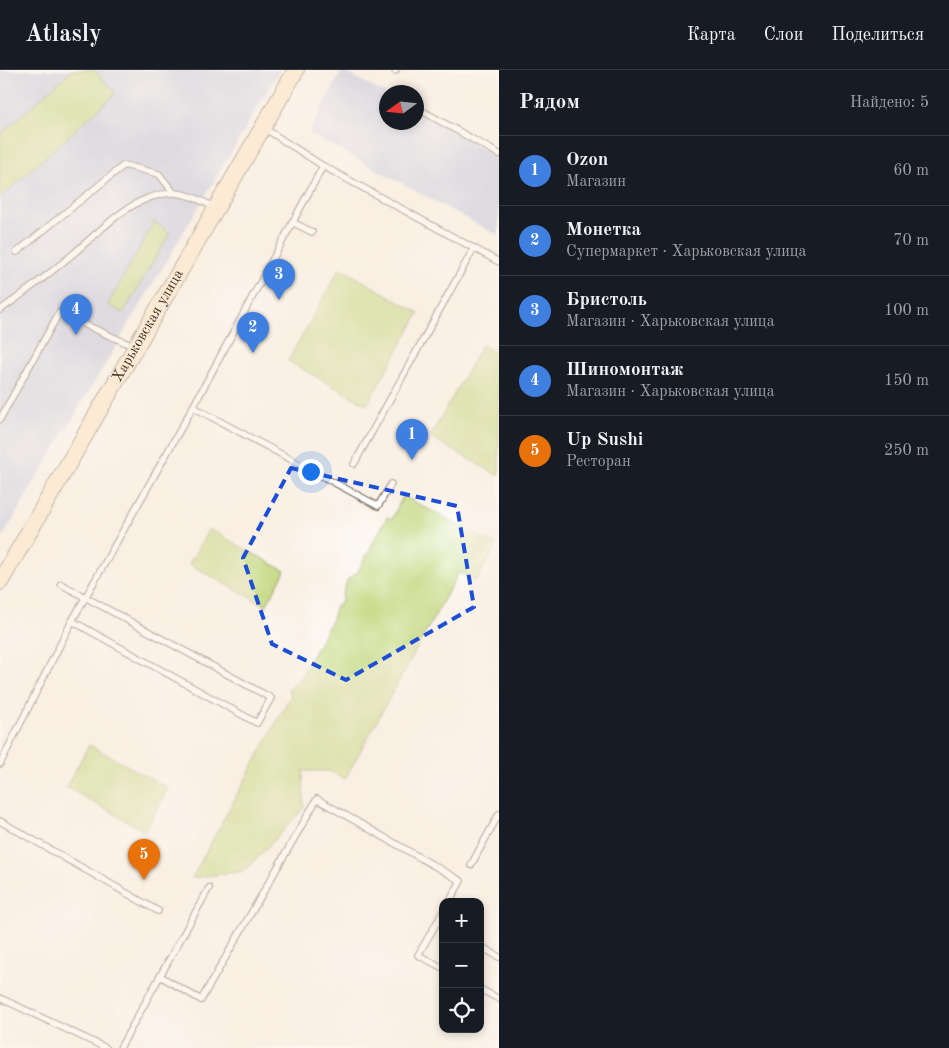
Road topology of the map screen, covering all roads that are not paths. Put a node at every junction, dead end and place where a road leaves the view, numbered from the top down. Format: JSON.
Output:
{"nodes":[{"id":1,"x":296,"y":70,"type":"edge"},
{"id":2,"x":424,"y":112,"type":"edge"},
{"id":3,"x":263,"y":127,"type":"junction"},
{"id":4,"x":499,"y":154,"type":"edge"},
{"id":5,"x":323,"y":166,"type":"junction"},
{"id":6,"x":173,"y":192,"type":"junction"},
{"id":7,"x":216,"y":208,"type":"junction"},
{"id":8,"x":292,"y":222,"type":"junction"},
{"id":9,"x":312,"y":232,"type":"dead end"},
{"id":10,"x":474,"y":248,"type":"junction"},
{"id":11,"x":17,"y":252,"type":"dead end"},
{"id":12,"x":499,"y":262,"type":"edge"},
{"id":13,"x":0,"y":310,"type":"edge"},
{"id":14,"x":135,"y":347,"type":"junction"},
{"id":15,"x":193,"y":407,"type":"junction"},
{"id":16,"x":0,"y":419,"type":"edge"},
{"id":17,"x":354,"y":464,"type":"dead end"},
{"id":18,"x":391,"y":484,"type":"dead end"},
{"id":19,"x":0,"y":582,"type":"edge"},
{"id":20,"x":61,"y":584,"type":"dead end"},
{"id":21,"x":85,"y":597,"type":"junction"},
{"id":22,"x":72,"y":621,"type":"junction"},
{"id":23,"x":0,"y":764,"type":"edge"},
{"id":24,"x":499,"y":814,"type":"edge"},
{"id":25,"x":0,"y":820,"type":"edge"},
{"id":26,"x":472,"y":865,"type":"dead end"},
{"id":27,"x":209,"y":888,"type":"dead end"},
{"id":28,"x":451,"y":898,"type":"edge"},
{"id":29,"x":158,"y":911,"type":"dead end"},
{"id":30,"x":439,"y":919,"type":"edge"},
{"id":31,"x":484,"y":948,"type":"edge"},
{"id":32,"x":499,"y":957,"type":"edge"},
{"id":33,"x":439,"y":966,"type":"edge"},
{"id":34,"x":160,"y":976,"type":"junction"},
{"id":35,"x":484,"y":991,"type":"edge"},
{"id":36,"x":0,"y":998,"type":"edge"},
{"id":37,"x":499,"y":999,"type":"edge"},
{"id":38,"x":106,"y":1048,"type":"edge"},
{"id":39,"x":120,"y":1048,"type":"edge"}],
"edges":[{"from":1,"to":3,"type":"street","name":"Харьковская улица"},
{"from":2,"to":4,"type":"lane"},
{"from":3,"to":5,"type":"lane"},
{"from":3,"to":7,"type":"street","name":"Харьковская улица"},
{"from":5,"to":8,"type":"lane"},
{"from":5,"to":10,"type":"lane"},
{"from":6,"to":7,"type":"lane"},
{"from":6,"to":11,"type":"lane"},
{"from":6,"to":13,"type":"lane"},
{"from":7,"to":14,"type":"street","name":"Харьковская улица"},
{"from":8,"to":9,"type":"lane"},
{"from":8,"to":15,"type":"lane"},
{"from":10,"to":12,"type":"lane"},
{"from":10,"to":17,"type":"lane"},
{"from":14,"to":16,"type":"lane"},
{"from":14,"to":19,"type":"street","name":"Харьковская улица"},
{"from":15,"to":18,"type":"lane"},
{"from":15,"to":21,"type":"lane"},
{"from":20,"to":21,"type":"lane"},
{"from":21,"to":22,"type":"lane"},
{"from":21,"to":22,"type":"lane"},
{"from":22,"to":23,"type":"lane"},
{"from":24,"to":26,"type":"lane"},
{"from":25,"to":29,"type":"lane"},
{"from":27,"to":34,"type":"lane"},
{"from":28,"to":34,"type":"lane"},
{"from":30,"to":33,"type":"lane"},
{"from":31,"to":32,"type":"lane"},
{"from":34,"to":39,"type":"lane"},
{"from":35,"to":37,"type":"lane"},
{"from":36,"to":38,"type":"lane"}]}
